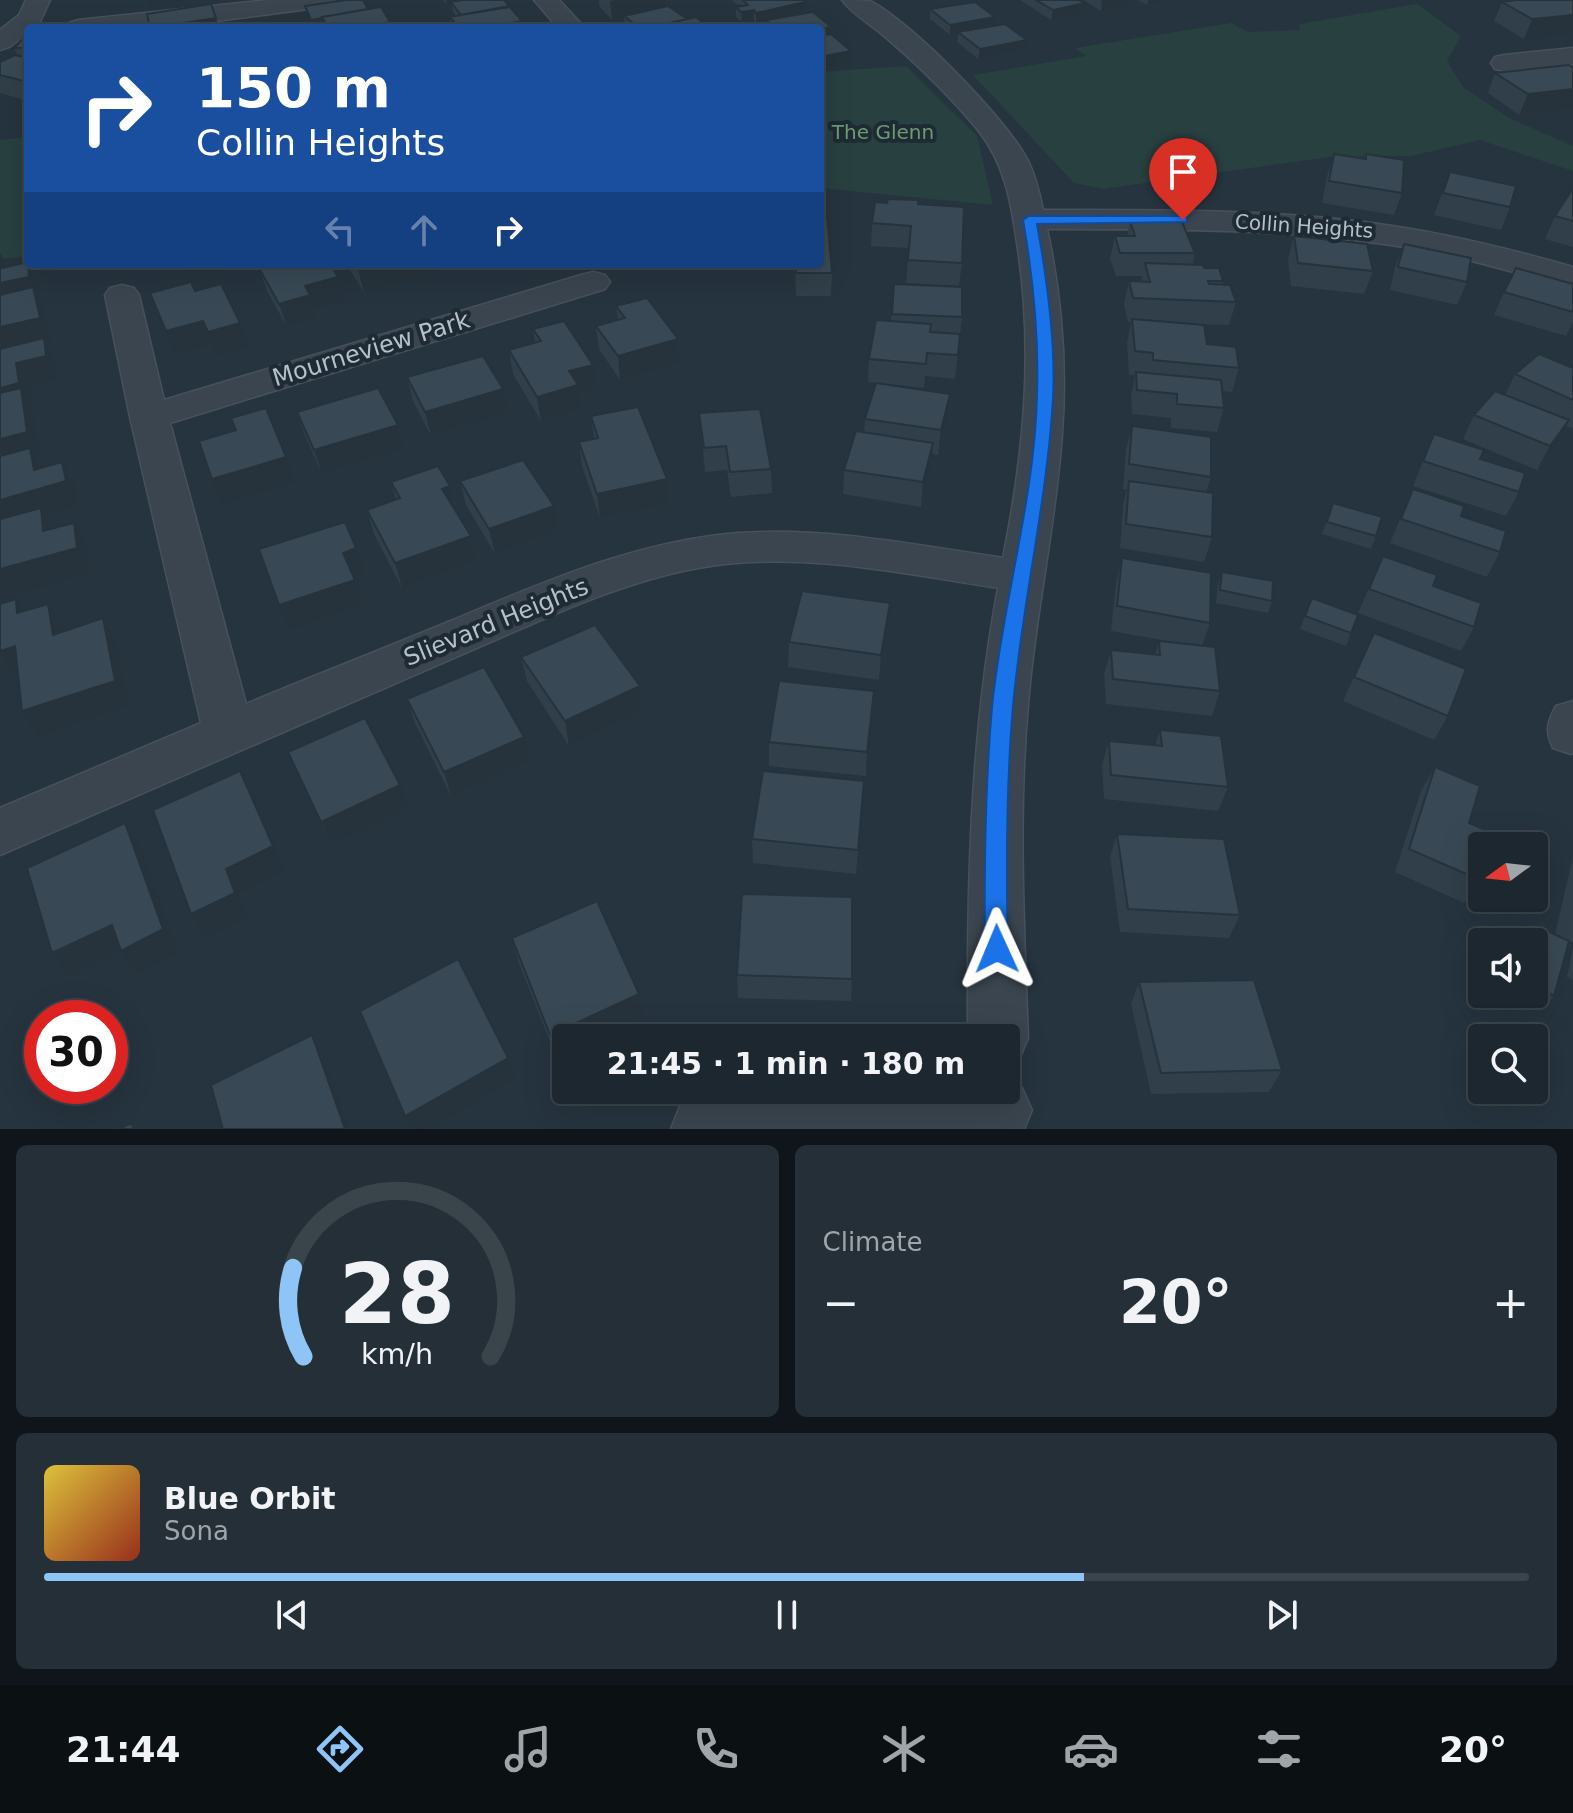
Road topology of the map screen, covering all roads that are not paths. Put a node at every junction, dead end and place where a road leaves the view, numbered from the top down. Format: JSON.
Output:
{"nodes":[{"id":1,"x":38,"y":0,"type":"edge"},
{"id":2,"x":323,"y":0,"type":"edge"},
{"id":3,"x":546,"y":0,"type":"edge"},
{"id":4,"x":868,"y":2,"type":"edge"},
{"id":5,"x":266,"y":18,"type":"edge"},
{"id":6,"x":25,"y":24,"type":"edge"},
{"id":7,"x":153,"y":24,"type":"edge"},
{"id":8,"x":568,"y":24,"type":"edge"},
{"id":9,"x":1573,"y":56,"type":"edge"},
{"id":10,"x":1504,"y":63,"type":"dead end"},
{"id":11,"x":1029,"y":220,"type":"junction"},
{"id":12,"x":1573,"y":278,"type":"edge"},
{"id":13,"x":593,"y":282,"type":"dead end"},
{"id":14,"x":122,"y":295,"type":"dead end"},
{"id":15,"x":149,"y":417,"type":"junction"},
{"id":16,"x":1022,"y":576,"type":"junction"},
{"id":17,"x":228,"y":731,"type":"junction"},
{"id":18,"x":0,"y":832,"type":"edge"},
{"id":19,"x":998,"y":1024,"type":"edge"},
{"id":20,"x":1001,"y":1110,"type":"edge"},
{"id":21,"x":703,"y":1129,"type":"edge"}],
"edges":[{"from":1,"to":6,"type":"street"},
{"from":2,"to":5,"type":"street"},
{"from":3,"to":8,"type":"street"},
{"from":4,"to":11,"type":"street"},
{"from":5,"to":7,"type":"street"},
{"from":9,"to":10,"type":"street"},
{"from":11,"to":12,"type":"street","name":"Collin Heights"},
{"from":11,"to":16,"type":"street"},
{"from":13,"to":15,"type":"street","name":"Mourneview Park"},
{"from":14,"to":15,"type":"street"},
{"from":15,"to":17,"type":"street"},
{"from":16,"to":17,"type":"street","name":"Slievard Heights"},
{"from":16,"to":19,"type":"street"},
{"from":17,"to":18,"type":"street","name":"Slievard Heights"},
{"from":20,"to":21,"type":"street"}]}
